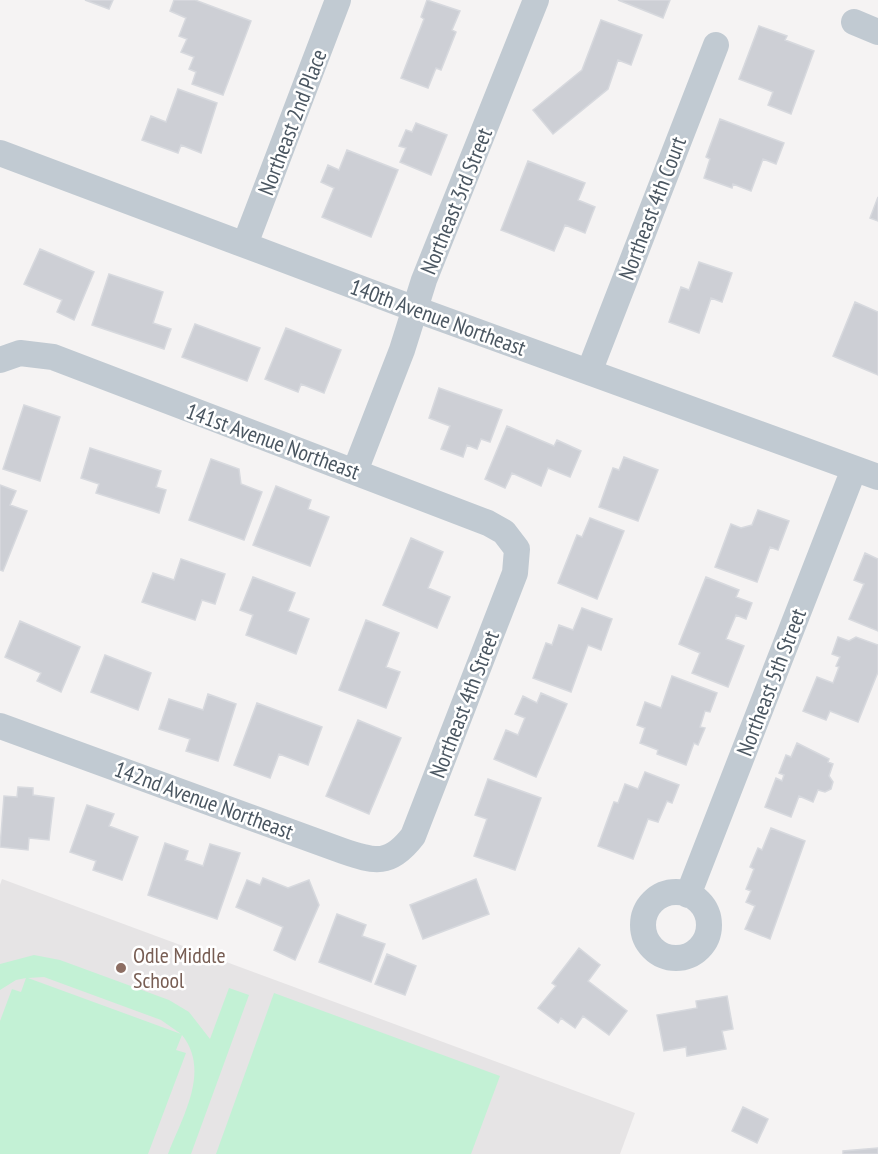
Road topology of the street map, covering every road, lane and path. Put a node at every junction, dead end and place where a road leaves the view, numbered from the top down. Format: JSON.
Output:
{"nodes":[{"id":1,"x":338,"y":0,"type":"edge"},
{"id":2,"x":536,"y":0,"type":"edge"},
{"id":3,"x":854,"y":22,"type":"dead end"},
{"id":4,"x":878,"y":32,"type":"edge"},
{"id":5,"x":716,"y":45,"type":"dead end"},
{"id":6,"x":0,"y":153,"type":"edge"},
{"id":7,"x":245,"y":244,"type":"junction"},
{"id":8,"x":415,"y":309,"type":"junction"},
{"id":9,"x":4,"y":358,"type":"edge"},
{"id":10,"x":589,"y":372,"type":"junction"},
{"id":11,"x":355,"y":471,"type":"junction"},
{"id":12,"x":866,"y":473,"type":"edge"},
{"id":13,"x":517,"y":560,"type":"joint"},
{"id":14,"x":0,"y":726,"type":"edge"},
{"id":15,"x":405,"y":845,"type":"joint"},
{"id":16,"x":688,"y":895,"type":"dead end"}],
"edges":[{"from":1,"to":7,"type":"street","name":"Northeast 2nd Place"},
{"from":2,"to":8,"type":"street","name":"Northeast 3rd Street"},
{"from":3,"to":4,"type":"street"},
{"from":5,"to":10,"type":"street","name":"Northeast 4th Court"},
{"from":6,"to":7,"type":"street","name":"140th Avenue Northeast"},
{"from":7,"to":8,"type":"street","name":"140th Avenue Northeast"},
{"from":8,"to":10,"type":"street","name":"140th Avenue Northeast"},
{"from":8,"to":11,"type":"street","name":"Northeast 3rd Street"},
{"from":9,"to":11,"type":"street","name":"141st Avenue Northeast"},
{"from":10,"to":12,"type":"street","name":"140th Avenue Northeast"},
{"from":11,"to":13,"type":"street","name":"141st Avenue Northeast"},
{"from":12,"to":16,"type":"street","name":"Northeast 5th Street"},
{"from":13,"to":15,"type":"street","name":"Northeast 4th Street"},
{"from":14,"to":15,"type":"street","name":"142nd Avenue Northeast"}]}
